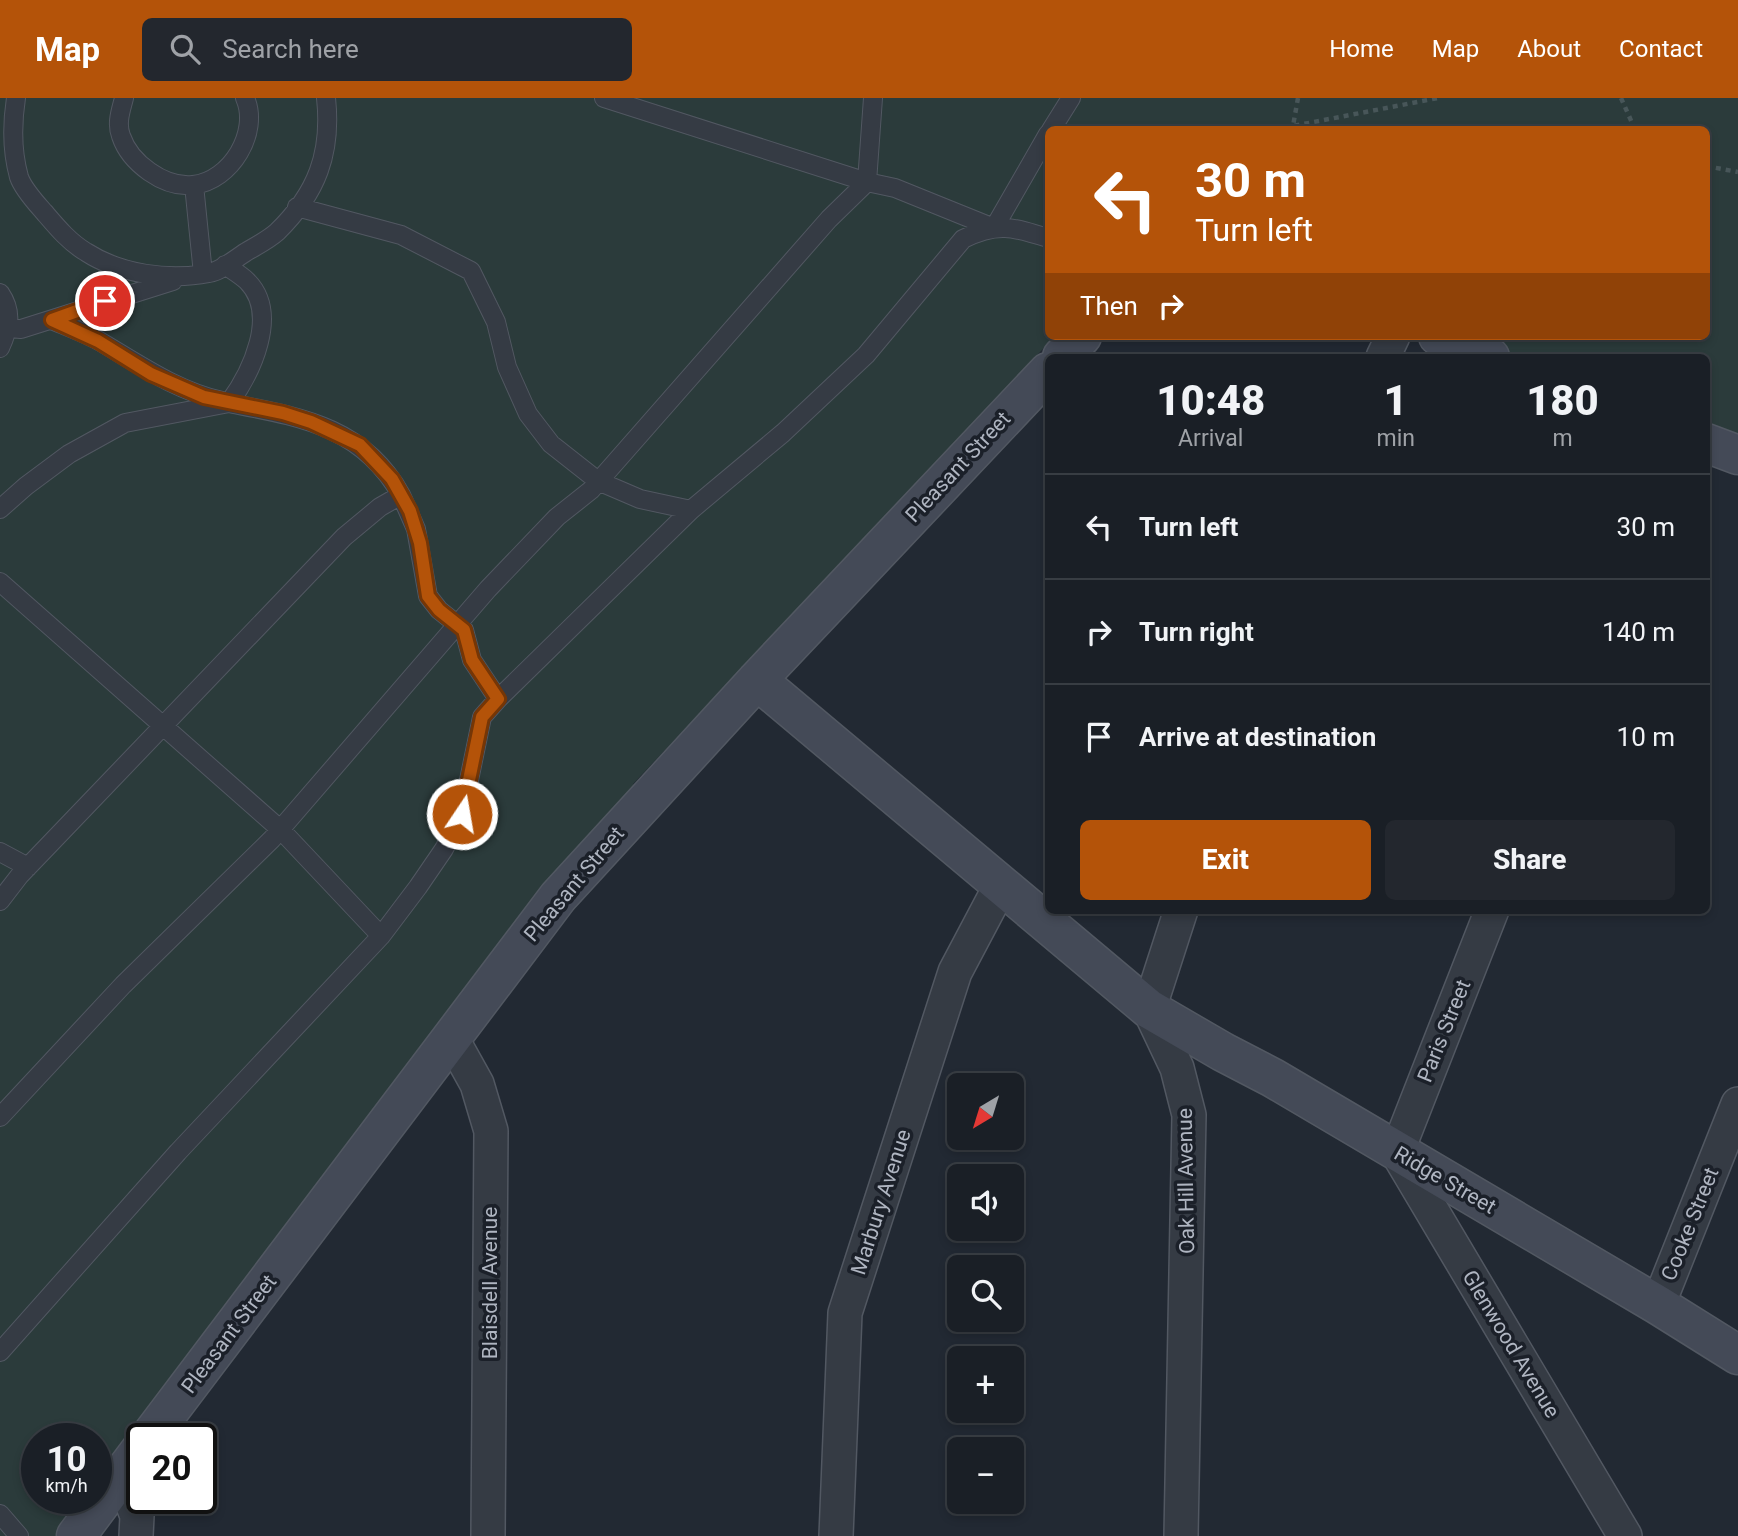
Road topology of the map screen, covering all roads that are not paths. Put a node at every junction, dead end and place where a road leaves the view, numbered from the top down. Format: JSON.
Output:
{"nodes":[{"id":1,"x":16,"y":98,"type":"edge"},
{"id":2,"x":105,"y":98,"type":"edge"},
{"id":3,"x":245,"y":98,"type":"edge"},
{"id":4,"x":326,"y":98,"type":"edge"},
{"id":5,"x":604,"y":98,"type":"edge"},
{"id":6,"x":873,"y":98,"type":"edge"},
{"id":7,"x":1071,"y":98,"type":"edge"},
{"id":8,"x":124,"y":100,"type":"edge"},
{"id":9,"x":624,"y":101,"type":"edge"},
{"id":10,"x":1054,"y":126,"type":"edge"},
{"id":11,"x":6,"y":139,"type":"edge"},
{"id":12,"x":1045,"y":141,"type":"edge"},
{"id":13,"x":867,"y":182,"type":"junction"},
{"id":14,"x":194,"y":185,"type":"junction"},
{"id":15,"x":297,"y":207,"type":"junction"},
{"id":16,"x":994,"y":228,"type":"junction"},
{"id":17,"x":1045,"y":237,"type":"edge"},
{"id":18,"x":225,"y":265,"type":"junction"},
{"id":19,"x":199,"y":274,"type":"junction"},
{"id":20,"x":0,"y":293,"type":"edge"},
{"id":21,"x":52,"y":320,"type":"junction"},
{"id":22,"x":9,"y":328,"type":"junction"},
{"id":23,"x":1078,"y":340,"type":"edge"},
{"id":24,"x":1448,"y":340,"type":"edge"},
{"id":25,"x":0,"y":348,"type":"edge"},
{"id":26,"x":1064,"y":354,"type":"edge"},
{"id":27,"x":1483,"y":354,"type":"edge"},
{"id":28,"x":1045,"y":375,"type":"edge"},
{"id":29,"x":229,"y":403,"type":"junction"},
{"id":30,"x":1710,"y":444,"type":"edge"},
{"id":31,"x":1738,"y":455,"type":"edge"},
{"id":32,"x":598,"y":481,"type":"junction"},
{"id":33,"x":401,"y":495,"type":"junction"},
{"id":34,"x":0,"y":509,"type":"edge"},
{"id":35,"x":691,"y":510,"type":"junction"},
{"id":36,"x":0,"y":582,"type":"edge"},
{"id":37,"x":458,"y":623,"type":"junction"},
{"id":38,"x":757,"y":680,"type":"junction"},
{"id":39,"x":498,"y":699,"type":"junction"},
{"id":40,"x":163,"y":725,"type":"junction"},
{"id":41,"x":281,"y":830,"type":"junction"},
{"id":42,"x":0,"y":852,"type":"edge"},
{"id":43,"x":28,"y":867,"type":"junction"},
{"id":44,"x":1001,"y":885,"type":"junction"},
{"id":45,"x":0,"y":901,"type":"edge"},
{"id":46,"x":1180,"y":914,"type":"edge"},
{"id":47,"x":1490,"y":914,"type":"edge"},
{"id":48,"x":381,"y":936,"type":"junction"},
{"id":49,"x":1149,"y":1009,"type":"junction"},
{"id":50,"x":452,"y":1039,"type":"junction"},
{"id":51,"x":1738,"y":1104,"type":"edge"},
{"id":52,"x":0,"y":1117,"type":"edge"},
{"id":53,"x":1397,"y":1152,"type":"junction"},
{"id":54,"x":1658,"y":1305,"type":"junction"},
{"id":55,"x":0,"y":1352,"type":"edge"},
{"id":56,"x":1738,"y":1355,"type":"edge"},
{"id":57,"x":160,"y":1423,"type":"edge"},
{"id":58,"x":126,"y":1469,"type":"edge"},
{"id":59,"x":0,"y":1514,"type":"edge"},
{"id":60,"x":136,"y":1514,"type":"edge"},
{"id":61,"x":19,"y":1536,"type":"edge"},
{"id":62,"x":76,"y":1536,"type":"edge"},
{"id":63,"x":136,"y":1536,"type":"edge"},
{"id":64,"x":488,"y":1536,"type":"edge"},
{"id":65,"x":836,"y":1536,"type":"edge"},
{"id":66,"x":1181,"y":1536,"type":"edge"},
{"id":67,"x":1625,"y":1536,"type":"edge"}],
"edges":[{"from":1,"to":11,"type":"lane"},
{"from":2,"to":8,"type":"lane"},
{"from":3,"to":14,"type":"lane"},
{"from":4,"to":15,"type":"lane"},
{"from":5,"to":9,"type":"lane"},
{"from":6,"to":13,"type":"lane"},
{"from":7,"to":10,"type":"lane"},
{"from":8,"to":14,"type":"lane"},
{"from":9,"to":13,"type":"lane"},
{"from":11,"to":19,"type":"lane"},
{"from":12,"to":16,"type":"lane"},
{"from":13,"to":16,"type":"lane"},
{"from":13,"to":32,"type":"lane"},
{"from":14,"to":19,"type":"lane"},
{"from":15,"to":18,"type":"lane"},
{"from":15,"to":32,"type":"lane"},
{"from":16,"to":17,"type":"lane"},
{"from":16,"to":35,"type":"lane"},
{"from":18,"to":19,"type":"lane"},
{"from":18,"to":29,"type":"lane"},
{"from":19,"to":21,"type":"lane"},
{"from":20,"to":22,"type":"lane"},
{"from":21,"to":22,"type":"lane"},
{"from":21,"to":29,"type":"lane"},
{"from":22,"to":25,"type":"lane"},
{"from":23,"to":26,"type":"street"},
{"from":24,"to":27,"type":"street"},
{"from":28,"to":38,"type":"street","name":"Pleasant Street"},
{"from":29,"to":33,"type":"lane"},
{"from":29,"to":34,"type":"lane"},
{"from":30,"to":31,"type":"street"},
{"from":32,"to":35,"type":"lane"},
{"from":32,"to":37,"type":"lane"},
{"from":33,"to":37,"type":"lane"},
{"from":33,"to":40,"type":"lane"},
{"from":35,"to":39,"type":"lane"},
{"from":36,"to":40,"type":"lane"},
{"from":37,"to":39,"type":"lane"},
{"from":37,"to":41,"type":"lane"},
{"from":38,"to":44,"type":"street","name":"Oak Hill Avenue"},
{"from":38,"to":50,"type":"street","name":"Pleasant Street"},
{"from":39,"to":48,"type":"lane"},
{"from":40,"to":41,"type":"lane"},
{"from":40,"to":43,"type":"lane"},
{"from":41,"to":48,"type":"lane"},
{"from":41,"to":52,"type":"lane"},
{"from":42,"to":43,"type":"lane"},
{"from":43,"to":45,"type":"lane"},
{"from":44,"to":49,"type":"street","name":"Oak Hill Avenue"},
{"from":44,"to":65,"type":"street","name":"Marbury Avenue"},
{"from":46,"to":49,"type":"street"},
{"from":47,"to":53,"type":"street","name":"Paris Street"},
{"from":48,"to":55,"type":"lane"},
{"from":49,"to":53,"type":"street","name":"Ridge Street"},
{"from":49,"to":66,"type":"street","name":"Oak Hill Avenue"},
{"from":50,"to":57,"type":"street","name":"Pleasant Street"},
{"from":50,"to":64,"type":"street","name":"Blaisdell Avenue"},
{"from":51,"to":54,"type":"street","name":"Cooke Street"},
{"from":53,"to":54,"type":"street","name":"Ridge Street"},
{"from":53,"to":67,"type":"street","name":"Glenwood Avenue"},
{"from":54,"to":56,"type":"street","name":"Ridge Street"},
{"from":58,"to":62,"type":"street"},
{"from":59,"to":61,"type":"lane"},
{"from":60,"to":63,"type":"street"}]}
